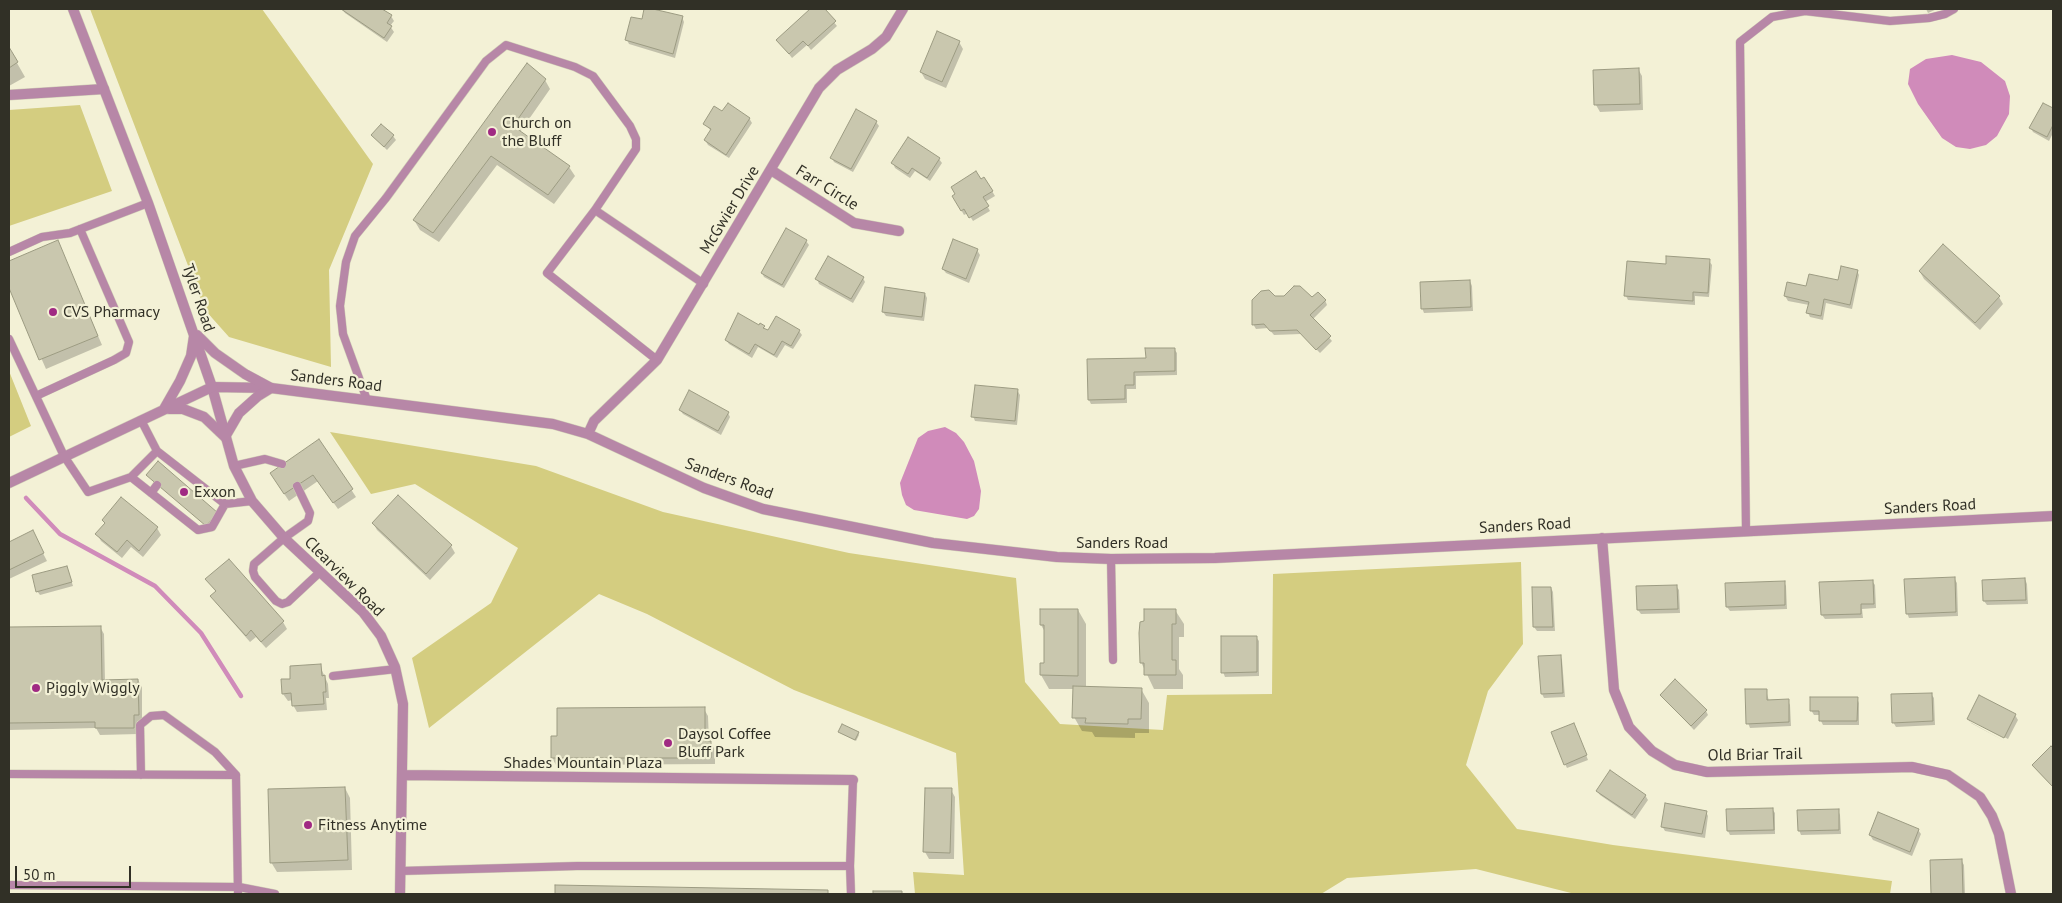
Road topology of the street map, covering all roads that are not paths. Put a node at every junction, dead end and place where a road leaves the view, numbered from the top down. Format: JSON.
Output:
{"nodes":[{"id":1,"x":73,"y":9,"type":"edge"},
{"id":2,"x":903,"y":9,"type":"edge"},
{"id":3,"x":1954,"y":9,"type":"edge"},
{"id":4,"x":104,"y":89,"type":"junction"},
{"id":5,"x":9,"y":95,"type":"edge"},
{"id":6,"x":771,"y":170,"type":"junction"},
{"id":7,"x":148,"y":203,"type":"junction"},
{"id":8,"x":595,"y":210,"type":"junction"},
{"id":9,"x":80,"y":229,"type":"junction"},
{"id":10,"x":899,"y":231,"type":"dead end"},
{"id":11,"x":9,"y":252,"type":"edge"},
{"id":12,"x":704,"y":284,"type":"junction"},
{"id":13,"x":195,"y":332,"type":"junction"},
{"id":14,"x":9,"y":339,"type":"edge"},
{"id":15,"x":657,"y":360,"type":"junction"},
{"id":16,"x":212,"y":387,"type":"junction"},
{"id":17,"x":270,"y":388,"type":"junction"},
{"id":18,"x":36,"y":396,"type":"junction"},
{"id":19,"x":367,"y":400,"type":"junction"},
{"id":20,"x":164,"y":409,"type":"junction"},
{"id":21,"x":141,"y":420,"type":"junction"},
{"id":22,"x":588,"y":434,"type":"junction"},
{"id":23,"x":225,"y":438,"type":"junction"},
{"id":24,"x":157,"y":451,"type":"junction"},
{"id":25,"x":64,"y":456,"type":"junction"},
{"id":26,"x":282,"y":464,"type":"dead end"},
{"id":27,"x":234,"y":466,"type":"junction"},
{"id":28,"x":131,"y":477,"type":"junction"},
{"id":29,"x":191,"y":477,"type":"junction"},
{"id":30,"x":9,"y":483,"type":"edge"},
{"id":31,"x":157,"y":484,"type":"dead end"},
{"id":32,"x":184,"y":484,"type":"dead end"},
{"id":33,"x":297,"y":486,"type":"dead end"},
{"id":34,"x":207,"y":490,"type":"junction"},
{"id":35,"x":151,"y":493,"type":"junction"},
{"id":36,"x":173,"y":498,"type":"dead end"},
{"id":37,"x":200,"y":498,"type":"dead end"},
{"id":38,"x":252,"y":501,"type":"junction"},
{"id":39,"x":225,"y":504,"type":"junction"},
{"id":40,"x":166,"y":505,"type":"junction"},
{"id":41,"x":2053,"y":516,"type":"edge"},
{"id":42,"x":1746,"y":531,"type":"junction"},
{"id":43,"x":284,"y":538,"type":"junction"},
{"id":44,"x":1602,"y":538,"type":"junction"},
{"id":45,"x":1111,"y":559,"type":"junction"},
{"id":46,"x":320,"y":572,"type":"junction"},
{"id":47,"x":1113,"y":660,"type":"dead end"},
{"id":48,"x":396,"y":669,"type":"junction"},
{"id":49,"x":333,"y":676,"type":"dead end"},
{"id":50,"x":9,"y":774,"type":"edge"},
{"id":51,"x":236,"y":774,"type":"junction"},
{"id":52,"x":141,"y":775,"type":"junction"},
{"id":53,"x":403,"y":775,"type":"junction"},
{"id":54,"x":853,"y":780,"type":"joint"},
{"id":55,"x":850,"y":866,"type":"junction"},
{"id":56,"x":400,"y":871,"type":"junction"},
{"id":57,"x":9,"y":885,"type":"edge"},
{"id":58,"x":239,"y":890,"type":"edge"},
{"id":59,"x":276,"y":894,"type":"edge"},
{"id":60,"x":400,"y":894,"type":"edge"},
{"id":61,"x":851,"y":894,"type":"edge"},
{"id":62,"x":2011,"y":894,"type":"edge"}],
"edges":[{"from":1,"to":4,"type":"street","name":"Tyler Road"},
{"from":2,"to":6,"type":"street","name":"McGwier Drive"},
{"from":3,"to":42,"type":"lane"},
{"from":4,"to":5,"type":"street"},
{"from":4,"to":7,"type":"street","name":"Tyler Road"},
{"from":6,"to":10,"type":"street","name":"Farr Circle"},
{"from":6,"to":12,"type":"street","name":"McGwier Drive"},
{"from":7,"to":9,"type":"lane"},
{"from":7,"to":13,"type":"street","name":"Tyler Road"},
{"from":8,"to":12,"type":"lane"},
{"from":8,"to":15,"type":"lane"},
{"from":8,"to":19,"type":"lane"},
{"from":9,"to":11,"type":"lane"},
{"from":9,"to":18,"type":"lane"},
{"from":12,"to":15,"type":"street","name":"McGwier Drive"},
{"from":13,"to":16,"type":"street","name":"Tyler Road"},
{"from":13,"to":17,"type":"street"},
{"from":13,"to":20,"type":"street"},
{"from":14,"to":18,"type":"lane"},
{"from":15,"to":22,"type":"street","name":"McGwier Drive"},
{"from":16,"to":17,"type":"street","name":"Sanders Road"},
{"from":16,"to":20,"type":"street"},
{"from":16,"to":23,"type":"street","name":"Clearview Road"},
{"from":17,"to":19,"type":"street","name":"Sanders Road"},
{"from":17,"to":23,"type":"street"},
{"from":18,"to":25,"type":"lane"},
{"from":19,"to":22,"type":"street","name":"Sanders Road"},
{"from":20,"to":21,"type":"street"},
{"from":20,"to":23,"type":"street"},
{"from":21,"to":24,"type":"lane"},
{"from":21,"to":25,"type":"street"},
{"from":22,"to":45,"type":"street","name":"Sanders Road"},
{"from":23,"to":27,"type":"street","name":"Clearview Road"},
{"from":24,"to":28,"type":"lane"},
{"from":24,"to":29,"type":"lane"},
{"from":25,"to":28,"type":"lane"},
{"from":25,"to":30,"type":"street"},
{"from":26,"to":27,"type":"lane"},
{"from":27,"to":38,"type":"street","name":"Clearview Road"},
{"from":28,"to":35,"type":"lane"},
{"from":29,"to":32,"type":"lane"},
{"from":29,"to":34,"type":"lane"},
{"from":31,"to":35,"type":"lane"},
{"from":33,"to":43,"type":"lane"},
{"from":34,"to":37,"type":"lane"},
{"from":34,"to":39,"type":"lane"},
{"from":35,"to":40,"type":"lane"},
{"from":36,"to":40,"type":"lane"},
{"from":38,"to":39,"type":"lane"},
{"from":38,"to":43,"type":"street","name":"Clearview Road"},
{"from":39,"to":40,"type":"lane"},
{"from":41,"to":42,"type":"street","name":"Sanders Road"},
{"from":42,"to":44,"type":"street","name":"Sanders Road"},
{"from":43,"to":46,"type":"street","name":"Clearview Road"},
{"from":43,"to":46,"type":"lane"},
{"from":44,"to":45,"type":"street","name":"Sanders Road"},
{"from":44,"to":62,"type":"street","name":"Old Briar Trail"},
{"from":45,"to":47,"type":"lane"},
{"from":46,"to":48,"type":"street","name":"Clearview Road"},
{"from":48,"to":49,"type":"lane"},
{"from":48,"to":53,"type":"street","name":"Clearview Road"},
{"from":50,"to":52,"type":"lane"},
{"from":51,"to":52,"type":"lane"},
{"from":51,"to":52,"type":"lane"},
{"from":51,"to":58,"type":"lane"},
{"from":53,"to":54,"type":"street","name":"Shades Mountain Plaza"},
{"from":53,"to":56,"type":"street","name":"Clearview Road"},
{"from":54,"to":55,"type":"lane"},
{"from":55,"to":56,"type":"lane"},
{"from":55,"to":61,"type":"lane"},
{"from":56,"to":60,"type":"street","name":"Clearview Road"},
{"from":57,"to":58,"type":"lane"},
{"from":58,"to":59,"type":"lane"}]}
